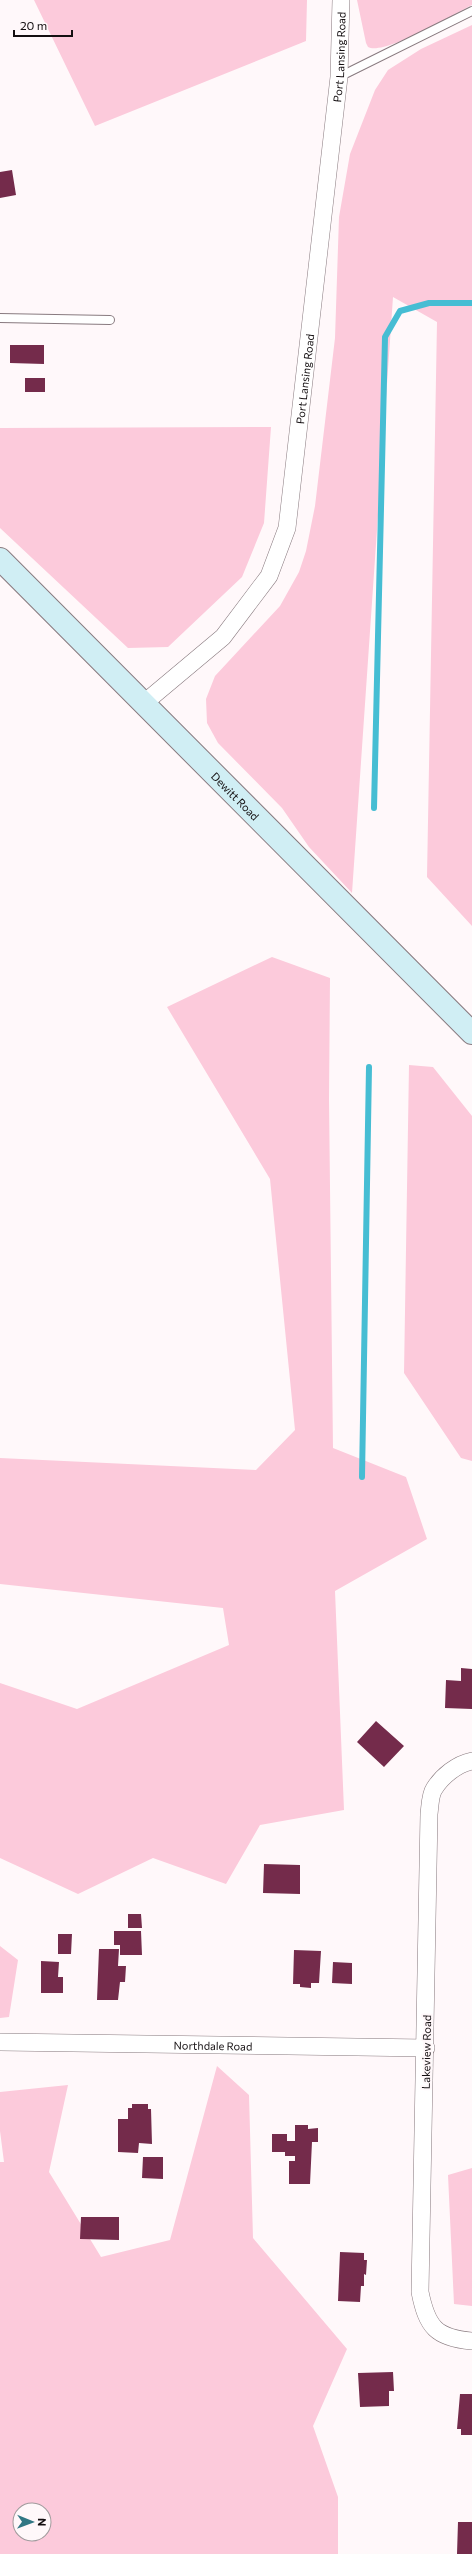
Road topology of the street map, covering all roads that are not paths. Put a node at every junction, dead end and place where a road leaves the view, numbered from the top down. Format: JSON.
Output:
{"nodes":[{"id":1,"x":341,"y":0,"type":"edge"},
{"id":2,"x":472,"y":11,"type":"edge"},
{"id":3,"x":339,"y":77,"type":"junction"},
{"id":4,"x":0,"y":318,"type":"edge"},
{"id":5,"x":110,"y":320,"type":"dead end"},
{"id":6,"x":0,"y":559,"type":"edge"},
{"id":7,"x":144,"y":704,"type":"junction"},
{"id":8,"x":472,"y":1033,"type":"edge"},
{"id":9,"x":472,"y":1761,"type":"edge"},
{"id":10,"x":0,"y":2042,"type":"edge"},
{"id":11,"x":426,"y":2048,"type":"junction"},
{"id":12,"x":472,"y":2341,"type":"edge"}],
"edges":[{"from":1,"to":3,"type":"street","name":"Port Lansing Road"},
{"from":2,"to":3,"type":"lane"},
{"from":3,"to":7,"type":"street","name":"Port Lansing Road"},
{"from":4,"to":5,"type":"lane"},
{"from":6,"to":7,"type":"street","name":"Dewitt Road"},
{"from":7,"to":8,"type":"street","name":"Dewitt Road"},
{"from":9,"to":11,"type":"street","name":"Lakeview Road"},
{"from":10,"to":11,"type":"street","name":"Northdale Road"},
{"from":11,"to":12,"type":"street","name":"Lakeview Road"}]}
